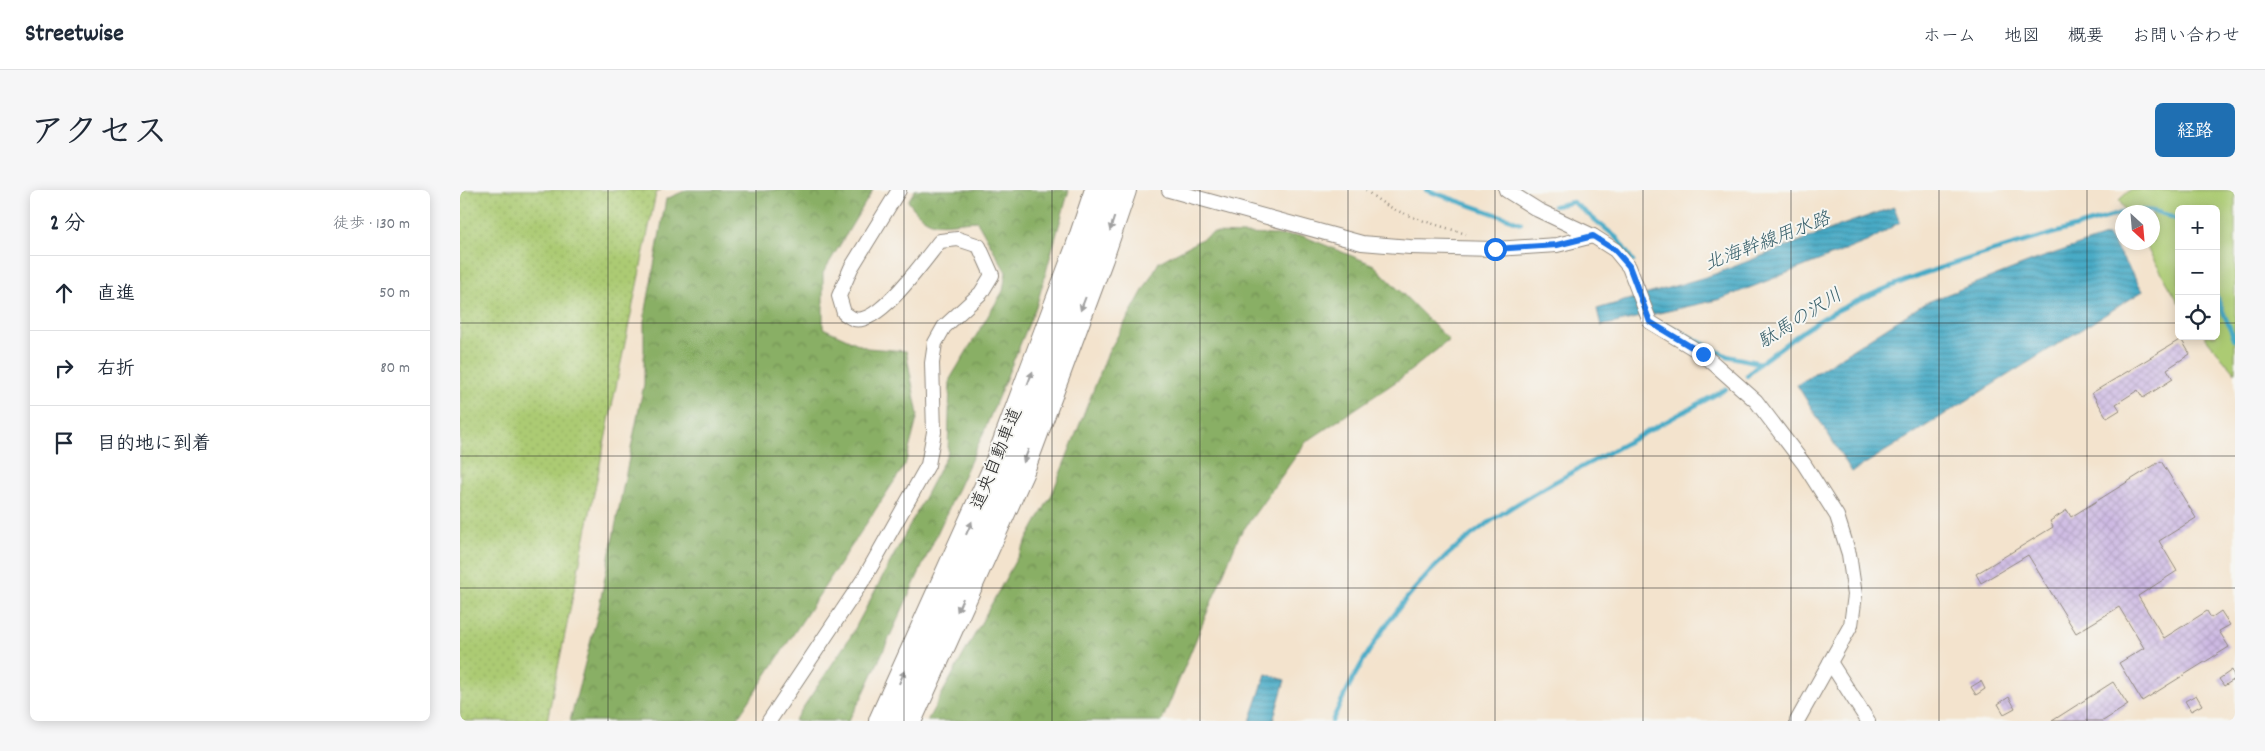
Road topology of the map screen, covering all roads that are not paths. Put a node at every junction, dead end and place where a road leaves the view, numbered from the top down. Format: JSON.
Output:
{"nodes":[{"id":1,"x":899,"y":190,"type":"edge"},
{"id":2,"x":1098,"y":190,"type":"edge"},
{"id":3,"x":1123,"y":190,"type":"edge"},
{"id":4,"x":1169,"y":190,"type":"edge"},
{"id":5,"x":1506,"y":190,"type":"edge"},
{"id":6,"x":1593,"y":236,"type":"junction"},
{"id":7,"x":1089,"y":254,"type":"junction"},
{"id":8,"x":1830,"y":662,"type":"junction"},
{"id":9,"x":769,"y":721,"type":"edge"},
{"id":10,"x":882,"y":721,"type":"edge"},
{"id":11,"x":908,"y":721,"type":"edge"},
{"id":12,"x":1797,"y":721,"type":"edge"},
{"id":13,"x":1868,"y":721,"type":"edge"}],
"edges":[{"from":1,"to":9,"type":"street"},
{"from":2,"to":7,"type":"highway","name":"道央自動車道"},
{"from":3,"to":7,"type":"highway","name":"道央自動車道","one_way":true},
{"from":4,"to":6,"type":"street"},
{"from":5,"to":6,"type":"street"},
{"from":6,"to":8,"type":"street"},
{"from":10,"to":7,"type":"highway","name":"道央自動車道","one_way":true},
{"from":7,"to":11,"type":"highway","name":"道央自動車道","one_way":true},
{"from":8,"to":12,"type":"street"},
{"from":8,"to":13,"type":"street"}]}
